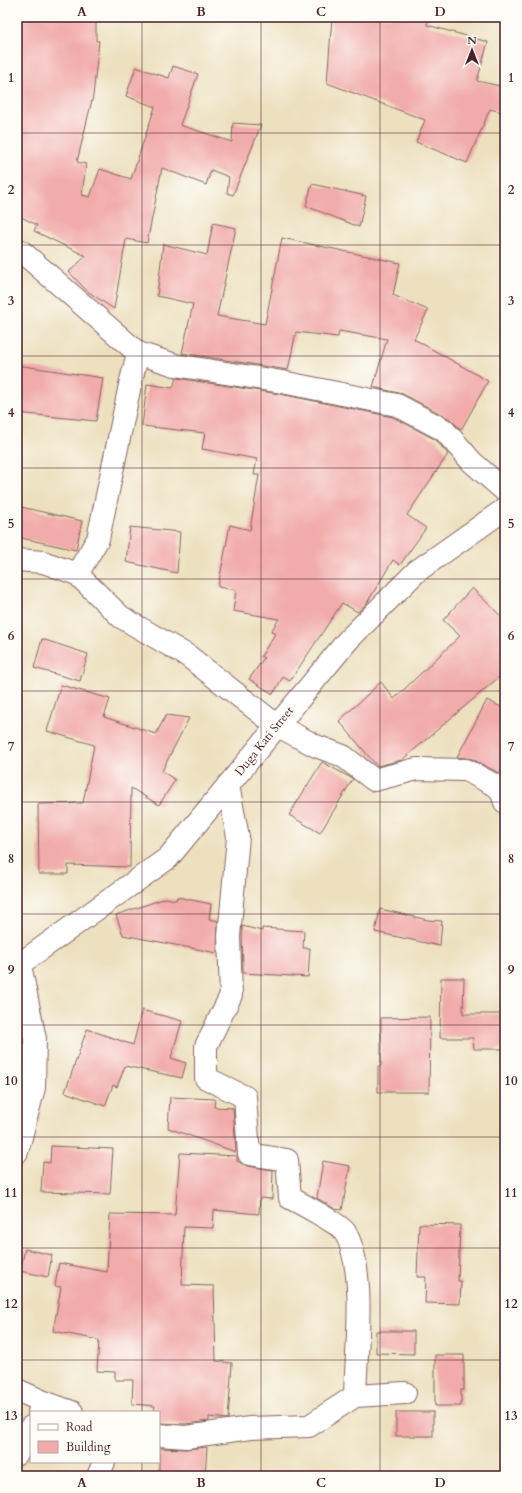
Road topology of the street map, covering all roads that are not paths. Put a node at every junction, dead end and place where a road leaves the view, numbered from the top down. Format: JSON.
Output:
{"nodes":[{"id":1,"x":17,"y":250,"type":"edge"},
{"id":2,"x":138,"y":353,"type":"junction"},
{"id":3,"x":505,"y":491,"type":"edge"},
{"id":4,"x":505,"y":509,"type":"edge"},
{"id":5,"x":17,"y":560,"type":"edge"},
{"id":6,"x":77,"y":574,"type":"junction"},
{"id":7,"x":276,"y":725,"type":"junction"},
{"id":8,"x":228,"y":785,"type":"junction"},
{"id":9,"x":505,"y":802,"type":"edge"},
{"id":10,"x":18,"y":966,"type":"edge"},
{"id":11,"x":17,"y":1152,"type":"edge"},
{"id":12,"x":17,"y":1390,"type":"edge"},
{"id":13,"x":405,"y":1393,"type":"dead end"},
{"id":14,"x":354,"y":1396,"type":"junction"},
{"id":15,"x":42,"y":1407,"type":"edge"},
{"id":16,"x":66,"y":1411,"type":"edge"},
{"id":17,"x":30,"y":1429,"type":"edge"},
{"id":18,"x":160,"y":1435,"type":"edge"},
{"id":19,"x":17,"y":1454,"type":"edge"},
{"id":20,"x":104,"y":1463,"type":"edge"},
{"id":21,"x":98,"y":1476,"type":"edge"}],
"edges":[{"from":1,"to":2,"type":"street"},
{"from":2,"to":3,"type":"street"},
{"from":2,"to":6,"type":"street"},
{"from":4,"to":7,"type":"street","name":"Duga Kati Street"},
{"from":5,"to":6,"type":"street"},
{"from":6,"to":7,"type":"street"},
{"from":7,"to":8,"type":"street","name":"Duga Kati Street"},
{"from":7,"to":9,"type":"street"},
{"from":8,"to":10,"type":"street","name":"Duga Kati Street"},
{"from":8,"to":14,"type":"street"},
{"from":10,"to":11,"type":"street"},
{"from":12,"to":15,"type":"street"},
{"from":13,"to":14,"type":"street"},
{"from":14,"to":18,"type":"street"},
{"from":15,"to":16,"type":"street"},
{"from":17,"to":19,"type":"street"},
{"from":20,"to":21,"type":"street"}]}
